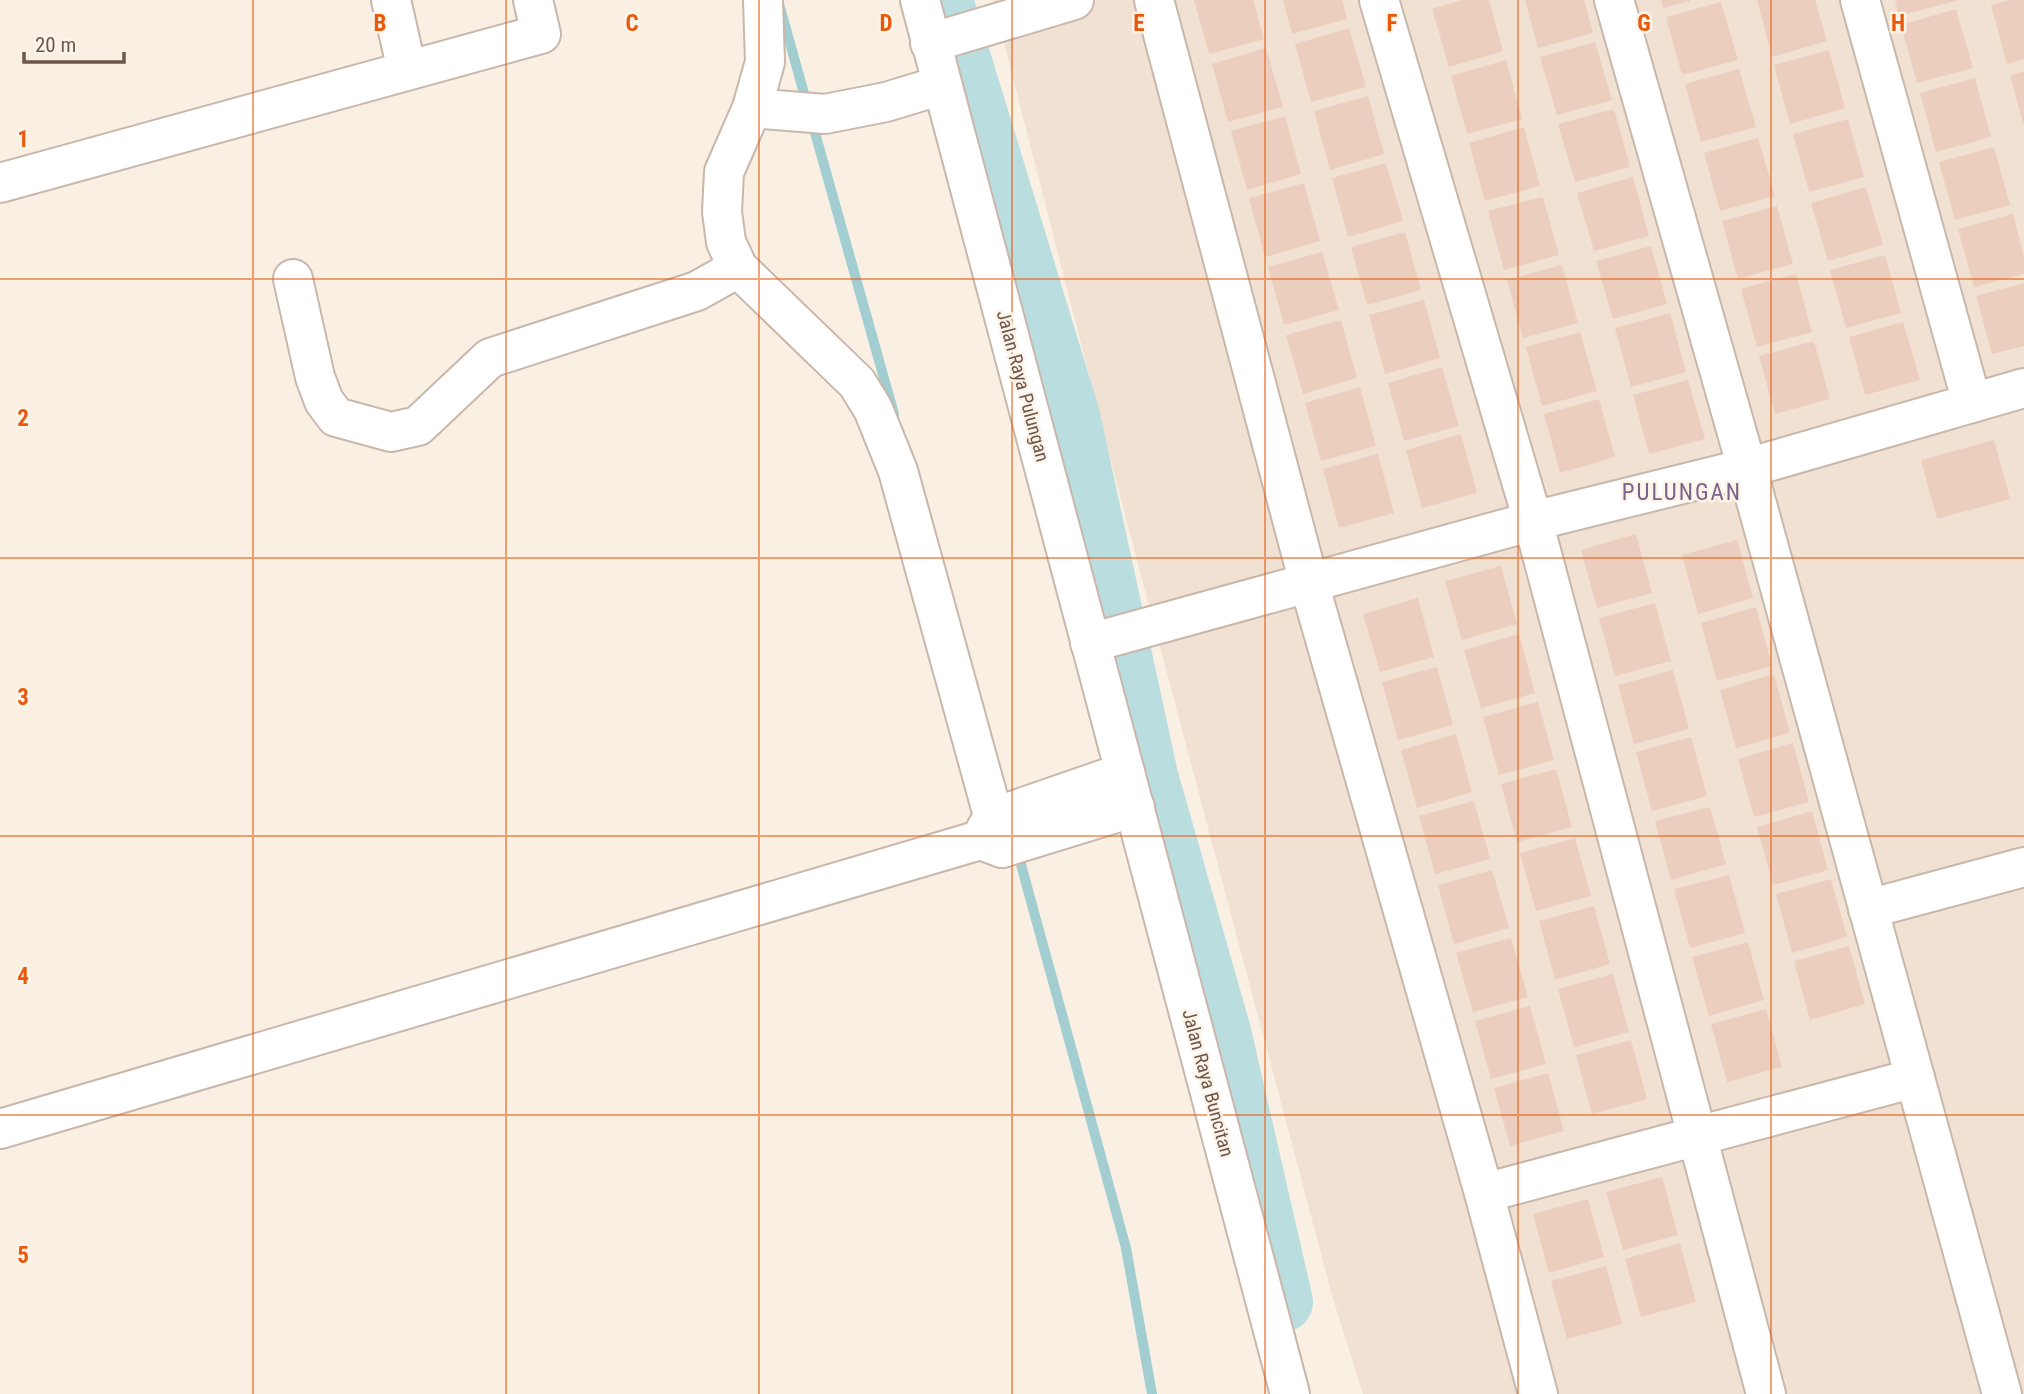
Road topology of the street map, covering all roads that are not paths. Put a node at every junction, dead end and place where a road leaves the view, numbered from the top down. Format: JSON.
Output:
{"nodes":[{"id":1,"x":391,"y":0,"type":"edge"},
{"id":2,"x":533,"y":0,"type":"edge"},
{"id":3,"x":763,"y":0,"type":"edge"},
{"id":4,"x":920,"y":0,"type":"edge"},
{"id":5,"x":1074,"y":0,"type":"edge"},
{"id":6,"x":1154,"y":0,"type":"edge"},
{"id":7,"x":1379,"y":0,"type":"edge"},
{"id":8,"x":1614,"y":0,"type":"edge"},
{"id":9,"x":1860,"y":0,"type":"edge"},
{"id":10,"x":939,"y":40,"type":"junction"},
{"id":11,"x":407,"y":70,"type":"junction"},
{"id":12,"x":942,"y":85,"type":"junction"},
{"id":13,"x":752,"y":108,"type":"junction"},
{"id":14,"x":0,"y":183,"type":"edge"},
{"id":15,"x":738,"y":268,"type":"junction"},
{"id":16,"x":293,"y":279,"type":"dead end"},
{"id":17,"x":2024,"y":388,"type":"edge"},
{"id":18,"x":1972,"y":402,"type":"junction"},
{"id":19,"x":1747,"y":468,"type":"junction"},
{"id":20,"x":1533,"y":521,"type":"junction"},
{"id":21,"x":1309,"y":583,"type":"junction"},
{"id":22,"x":1103,"y":639,"type":"junction"},
{"id":23,"x":1130,"y":790,"type":"junction"},
{"id":24,"x":1006,"y":830,"type":"junction"},
{"id":25,"x":2024,"y":867,"type":"edge"},
{"id":26,"x":1868,"y":909,"type":"junction"},
{"id":27,"x":1915,"y":1078,"type":"junction"},
{"id":28,"x":0,"y":1129,"type":"edge"},
{"id":29,"x":1698,"y":1135,"type":"junction"},
{"id":30,"x":1484,"y":1193,"type":"junction"},
{"id":31,"x":1290,"y":1394,"type":"edge"},
{"id":32,"x":1538,"y":1394,"type":"edge"},
{"id":33,"x":1766,"y":1394,"type":"edge"},
{"id":34,"x":2002,"y":1394,"type":"edge"}],
"edges":[{"from":1,"to":11,"type":"street"},
{"from":2,"to":11,"type":"street"},
{"from":3,"to":13,"type":"street"},
{"from":4,"to":10,"type":"street","name":"Jalan Raya Pulungan"},
{"from":5,"to":10,"type":"street"},
{"from":6,"to":21,"type":"street"},
{"from":7,"to":20,"type":"street"},
{"from":8,"to":19,"type":"street"},
{"from":9,"to":18,"type":"street"},
{"from":10,"to":12,"type":"street","name":"Jalan Raya Pulungan"},
{"from":11,"to":14,"type":"street"},
{"from":12,"to":13,"type":"street"},
{"from":12,"to":22,"type":"street","name":"Jalan Raya Pulungan"},
{"from":13,"to":15,"type":"street"},
{"from":15,"to":16,"type":"street"},
{"from":15,"to":24,"type":"street"},
{"from":17,"to":18,"type":"street"},
{"from":18,"to":19,"type":"street"},
{"from":19,"to":20,"type":"street"},
{"from":19,"to":26,"type":"street"},
{"from":20,"to":21,"type":"street"},
{"from":20,"to":29,"type":"street"},
{"from":21,"to":22,"type":"street"},
{"from":21,"to":30,"type":"street"},
{"from":22,"to":23,"type":"street","name":"Jalan Raya Pulungan"},
{"from":23,"to":24,"type":"street"},
{"from":23,"to":31,"type":"street","name":"Jalan Raya Buncitan"},
{"from":24,"to":28,"type":"street"},
{"from":25,"to":26,"type":"street"},
{"from":26,"to":27,"type":"street"},
{"from":27,"to":29,"type":"street"},
{"from":27,"to":34,"type":"street"},
{"from":29,"to":30,"type":"street"},
{"from":29,"to":33,"type":"street"},
{"from":30,"to":32,"type":"street"}]}
